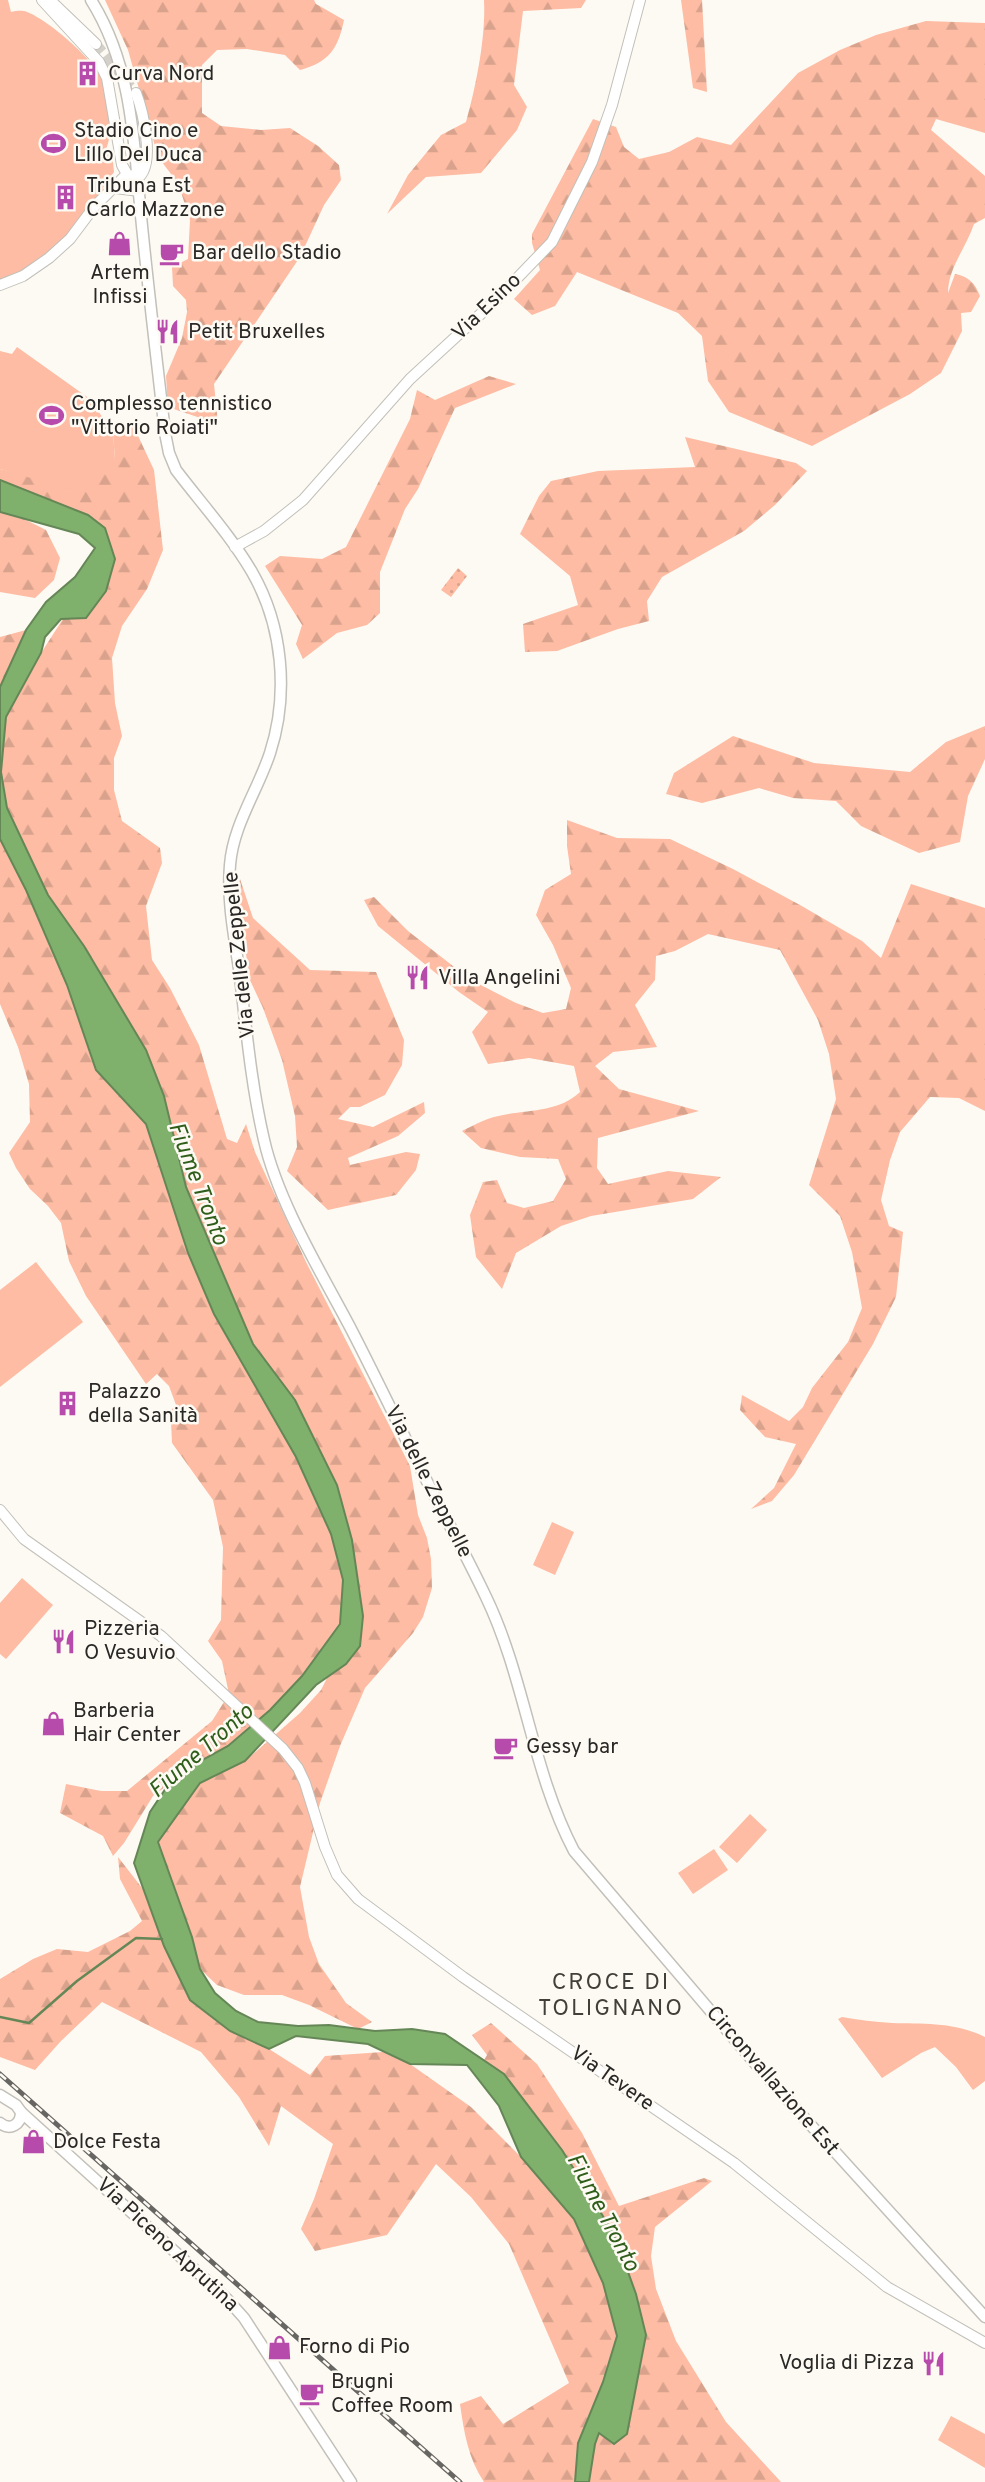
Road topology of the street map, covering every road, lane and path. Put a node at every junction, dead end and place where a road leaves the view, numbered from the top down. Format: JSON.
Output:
{"nodes":[{"id":1,"x":42,"y":0,"type":"edge"},
{"id":2,"x":50,"y":0,"type":"edge"},
{"id":3,"x":91,"y":0,"type":"edge"},
{"id":4,"x":640,"y":0,"type":"edge"},
{"id":5,"x":96,"y":44,"type":"tunnel mouth"},
{"id":6,"x":136,"y":93,"type":"tunnel mouth"},
{"id":7,"x":127,"y":174,"type":"junction"},
{"id":8,"x":139,"y":177,"type":"junction"},
{"id":9,"x":115,"y":188,"type":"junction"},
{"id":10,"x":140,"y":191,"type":"junction"},
{"id":11,"x":0,"y":285,"type":"edge"},
{"id":12,"x":234,"y":547,"type":"junction"},
{"id":13,"x":0,"y":1510,"type":"edge"},
{"id":14,"x":488,"y":1600,"type":"joint"},
{"id":15,"x":2,"y":2102,"type":"edge"},
{"id":16,"x":21,"y":2116,"type":"junction"},
{"id":17,"x":0,"y":2123,"type":"edge"},
{"id":18,"x":985,"y":2317,"type":"edge"},
{"id":19,"x":985,"y":2343,"type":"edge"},
{"id":20,"x":351,"y":2482,"type":"edge"}],
"edges":[{"from":1,"to":7,"type":"street"},
{"from":2,"to":5,"type":"street"},
{"from":3,"to":8,"type":"main road"},
{"from":4,"to":12,"type":"street","name":"Via Esino"},
{"from":6,"to":8,"type":"street","name":"Via delle Zeppelle"},
{"from":7,"to":8,"type":"street"},
{"from":7,"to":9,"type":"street"},
{"from":8,"to":10,"type":"main road","name":"Via delle Zeppelle"},
{"from":9,"to":10,"type":"street"},
{"from":9,"to":11,"type":"street"},
{"from":10,"to":12,"type":"main road","name":"Via delle Zeppelle"},
{"from":12,"to":14,"type":"main road","name":"Via delle Zeppelle"},
{"from":13,"to":19,"type":"street","name":"Via Tevere"},
{"from":14,"to":18,"type":"main road","name":"Circonvallazione Est"},
{"from":15,"to":16,"type":"main road","name":"Via Piceno Aprutina"},
{"from":16,"to":17,"type":"main road"},
{"from":16,"to":20,"type":"main road","name":"Via Piceno Aprutina"}]}
